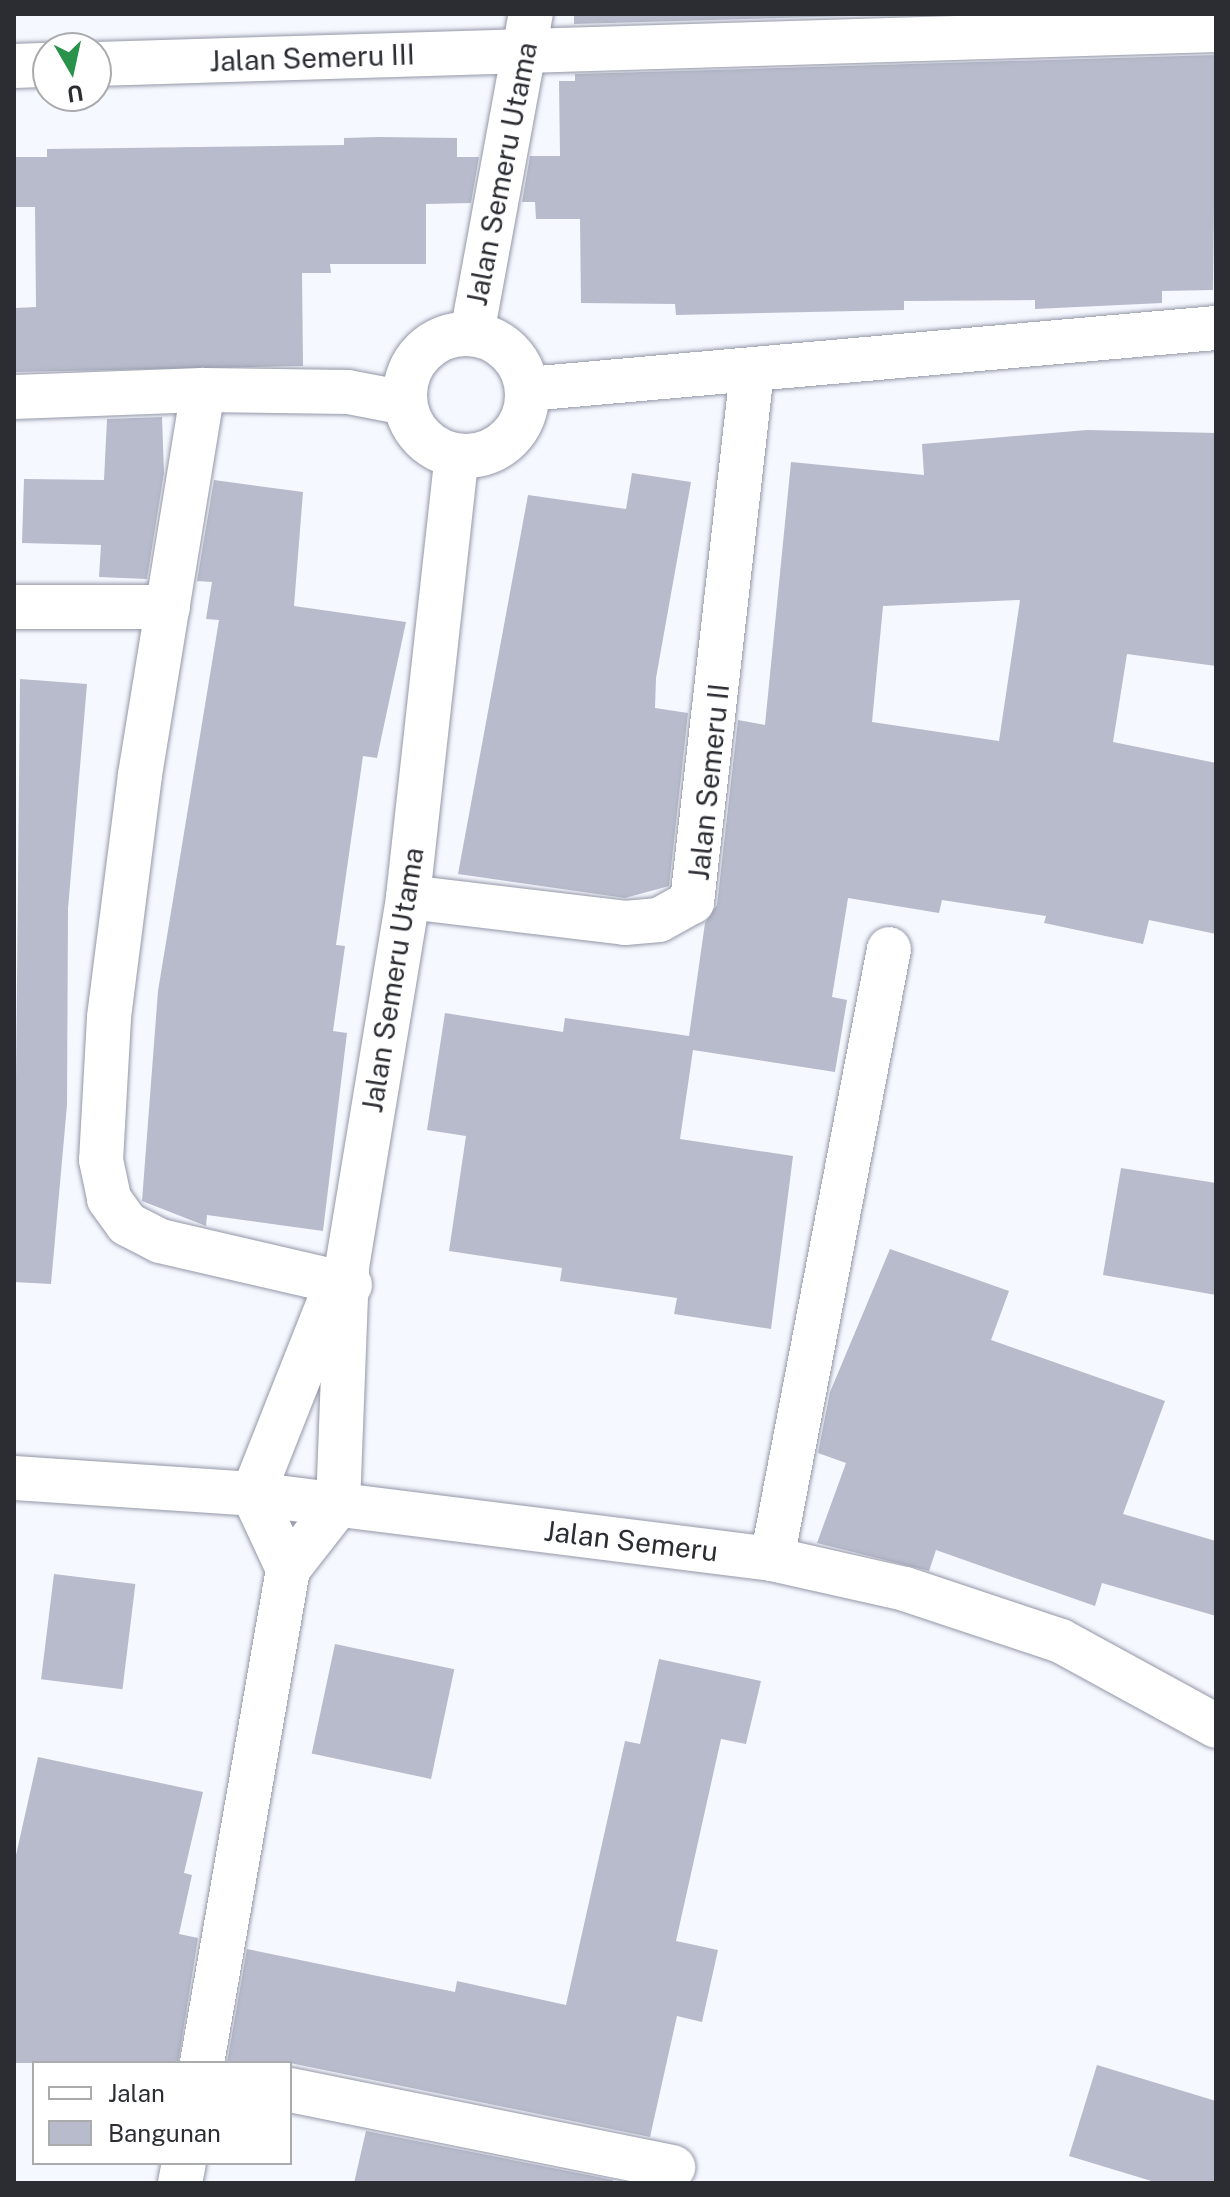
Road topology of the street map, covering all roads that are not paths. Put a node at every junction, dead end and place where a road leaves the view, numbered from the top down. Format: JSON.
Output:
{"nodes":[{"id":1,"x":1216,"y":30,"type":"edge"},
{"id":2,"x":529,"y":33,"type":"edge"},
{"id":3,"x":112,"y":63,"type":"edge"},
{"id":4,"x":1216,"y":328,"type":"edge"},
{"id":5,"x":472,"y":334,"type":"junction"},
{"id":6,"x":752,"y":371,"type":"junction"},
{"id":7,"x":528,"y":389,"type":"junction"},
{"id":8,"x":203,"y":390,"type":"junction"},
{"id":9,"x":14,"y":397,"type":"edge"},
{"id":10,"x":405,"y":403,"type":"junction"},
{"id":11,"x":457,"y":456,"type":"junction"},
{"id":12,"x":14,"y":607,"type":"edge"},
{"id":13,"x":168,"y":607,"type":"junction"},
{"id":14,"x":408,"y":897,"type":"junction"},
{"id":15,"x":889,"y":949,"type":"dead end"},
{"id":16,"x":344,"y":1278,"type":"junction"},
{"id":17,"x":14,"y":1478,"type":"edge"},
{"id":18,"x":253,"y":1494,"type":"junction"},
{"id":19,"x":338,"y":1505,"type":"junction"},
{"id":20,"x":772,"y":1559,"type":"junction"},
{"id":21,"x":288,"y":1569,"type":"junction"},
{"id":22,"x":1216,"y":1726,"type":"edge"},
{"id":23,"x":202,"y":2061,"type":"edge"},
{"id":24,"x":292,"y":2090,"type":"edge"},
{"id":25,"x":673,"y":2167,"type":"dead end"}],
"edges":[{"from":1,"to":2,"type":"street","name":"Jalan Semeru III"},
{"from":2,"to":3,"type":"street","name":"Jalan Semeru III"},
{"from":2,"to":5,"type":"street","name":"Jalan Semeru Utama"},
{"from":4,"to":6,"type":"street"},
{"from":5,"to":7,"type":"street"},
{"from":5,"to":10,"type":"street"},
{"from":6,"to":7,"type":"street"},
{"from":6,"to":14,"type":"street","name":"Jalan Semeru II"},
{"from":7,"to":11,"type":"street"},
{"from":8,"to":9,"type":"street"},
{"from":8,"to":10,"type":"street"},
{"from":8,"to":13,"type":"street"},
{"from":10,"to":11,"type":"street"},
{"from":11,"to":14,"type":"street","name":"Jalan Semeru Utama"},
{"from":12,"to":13,"type":"street"},
{"from":13,"to":16,"type":"street"},
{"from":14,"to":16,"type":"street","name":"Jalan Semeru Utama"},
{"from":15,"to":20,"type":"street"},
{"from":16,"to":18,"type":"street"},
{"from":16,"to":19,"type":"street","name":"Jalan Semeru Utama"},
{"from":17,"to":18,"type":"street","name":"Jalan Semeru"},
{"from":18,"to":19,"type":"street","name":"Jalan Semeru"},
{"from":18,"to":21,"type":"street"},
{"from":19,"to":20,"type":"street","name":"Jalan Semeru"},
{"from":19,"to":21,"type":"street"},
{"from":20,"to":22,"type":"street","name":"Jalan Semeru"},
{"from":21,"to":23,"type":"street"},
{"from":24,"to":25,"type":"street"}]}
